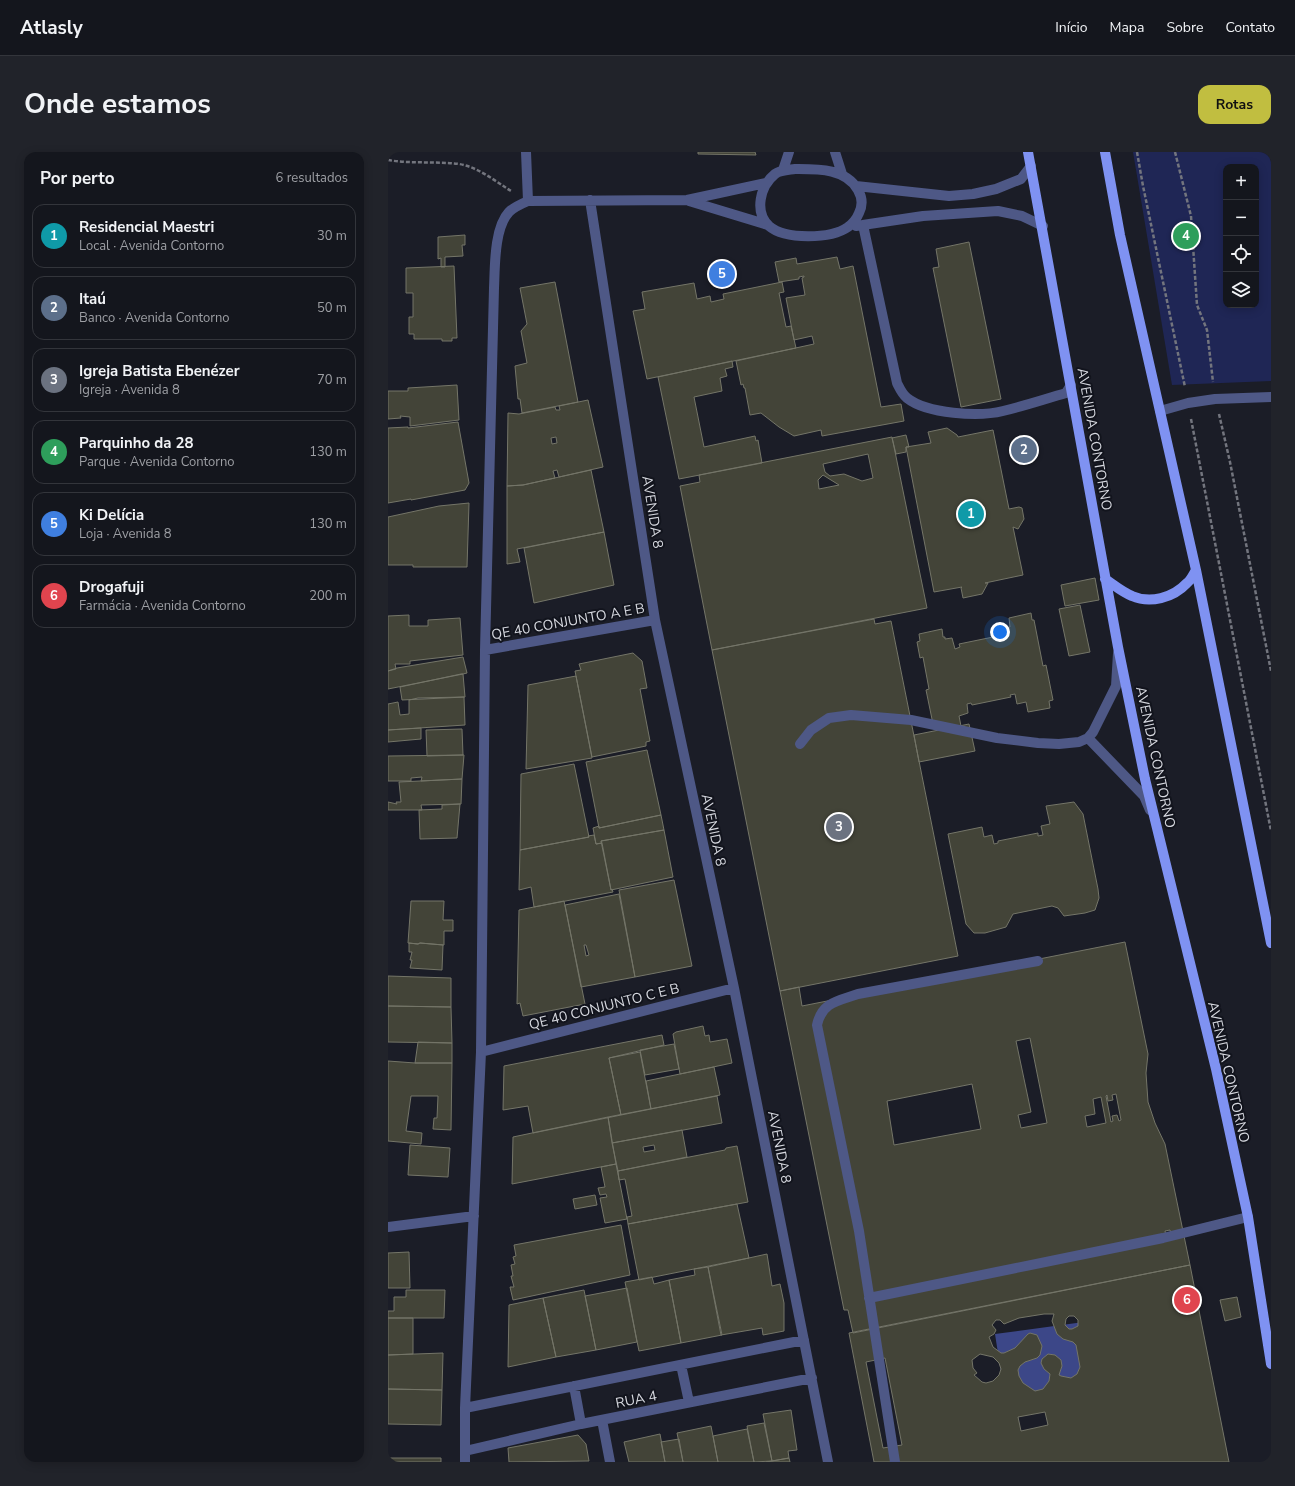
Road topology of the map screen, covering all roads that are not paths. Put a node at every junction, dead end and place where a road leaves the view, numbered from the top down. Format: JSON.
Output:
{"nodes":[{"id":1,"x":526,"y":152,"type":"edge"},
{"id":2,"x":789,"y":152,"type":"edge"},
{"id":3,"x":835,"y":152,"type":"edge"},
{"id":4,"x":1028,"y":152,"type":"edge"},
{"id":5,"x":1105,"y":152,"type":"edge"},
{"id":6,"x":1031,"y":166,"type":"junction"},
{"id":7,"x":783,"y":170,"type":"junction"},
{"id":8,"x":842,"y":174,"type":"junction"},
{"id":9,"x":766,"y":183,"type":"junction"},
{"id":10,"x":856,"y":186,"type":"junction"},
{"id":11,"x":590,"y":200,"type":"junction"},
{"id":12,"x":687,"y":200,"type":"junction"},
{"id":13,"x":528,"y":201,"type":"junction"},
{"id":14,"x":768,"y":225,"type":"junction"},
{"id":15,"x":863,"y":225,"type":"junction"},
{"id":16,"x":1043,"y":226,"type":"junction"},
{"id":17,"x":848,"y":227,"type":"junction"},
{"id":18,"x":1071,"y":385,"type":"junction"},
{"id":19,"x":1271,"y":397,"type":"edge"},
{"id":20,"x":1160,"y":410,"type":"junction"},
{"id":21,"x":1196,"y":570,"type":"junction"},
{"id":22,"x":1105,"y":579,"type":"junction"},
{"id":23,"x":656,"y":620,"type":"junction"},
{"id":24,"x":1118,"y":647,"type":"junction"},
{"id":25,"x":485,"y":650,"type":"junction"},
{"id":26,"x":1088,"y":738,"type":"junction"},
{"id":27,"x":800,"y":744,"type":"dead end"},
{"id":28,"x":1155,"y":822,"type":"junction"},
{"id":29,"x":1271,"y":943,"type":"edge"},
{"id":30,"x":1038,"y":961,"type":"dead end"},
{"id":31,"x":734,"y":988,"type":"junction"},
{"id":32,"x":481,"y":1052,"type":"junction"},
{"id":33,"x":474,"y":1216,"type":"junction"},
{"id":34,"x":1248,"y":1217,"type":"junction"},
{"id":35,"x":388,"y":1226,"type":"edge"},
{"id":36,"x":869,"y":1298,"type":"junction"},
{"id":37,"x":804,"y":1340,"type":"junction"},
{"id":38,"x":1271,"y":1364,"type":"edge"},
{"id":39,"x":681,"y":1365,"type":"junction"},
{"id":40,"x":812,"y":1378,"type":"junction"},
{"id":41,"x":574,"y":1386,"type":"junction"},
{"id":42,"x":690,"y":1402,"type":"junction"},
{"id":43,"x":465,"y":1408,"type":"junction"},
{"id":44,"x":602,"y":1420,"type":"junction"},
{"id":45,"x":581,"y":1424,"type":"junction"},
{"id":46,"x":465,"y":1451,"type":"junction"},
{"id":47,"x":465,"y":1462,"type":"edge"},
{"id":48,"x":610,"y":1462,"type":"edge"},
{"id":49,"x":828,"y":1462,"type":"edge"},
{"id":50,"x":894,"y":1462,"type":"edge"}],
"edges":[{"from":1,"to":13,"type":"street"},
{"from":2,"to":7,"type":"street"},
{"from":3,"to":8,"type":"street"},
{"from":4,"to":6,"type":"main road","name":"AVENIDA CONTORNO"},
{"from":5,"to":20,"type":"main road"},
{"from":6,"to":10,"type":"street"},
{"from":6,"to":16,"type":"main road","name":"AVENIDA CONTORNO"},
{"from":7,"to":8,"type":"street"},
{"from":7,"to":9,"type":"street"},
{"from":8,"to":10,"type":"street"},
{"from":9,"to":12,"type":"street"},
{"from":9,"to":14,"type":"street"},
{"from":10,"to":17,"type":"street"},
{"from":11,"to":12,"type":"street"},
{"from":11,"to":13,"type":"street"},
{"from":11,"to":23,"type":"street","name":"AVENIDA 8"},
{"from":12,"to":14,"type":"street"},
{"from":13,"to":25,"type":"street"},
{"from":14,"to":17,"type":"street"},
{"from":15,"to":16,"type":"street"},
{"from":15,"to":17,"type":"street"},
{"from":15,"to":18,"type":"street"},
{"from":16,"to":18,"type":"main road","name":"AVENIDA CONTORNO"},
{"from":18,"to":22,"type":"main road","name":"AVENIDA CONTORNO"},
{"from":19,"to":20,"type":"street"},
{"from":20,"to":21,"type":"main road"},
{"from":21,"to":22,"type":"main road"},
{"from":21,"to":29,"type":"main road"},
{"from":22,"to":24,"type":"main road","name":"AVENIDA CONTORNO"},
{"from":23,"to":25,"type":"street","name":"QE 40 CONJUNTO A E B"},
{"from":23,"to":31,"type":"street","name":"AVENIDA 8"},
{"from":24,"to":26,"type":"street"},
{"from":24,"to":28,"type":"main road","name":"AVENIDA CONTORNO"},
{"from":25,"to":32,"type":"street"},
{"from":26,"to":27,"type":"street"},
{"from":26,"to":28,"type":"street"},
{"from":28,"to":34,"type":"main road","name":"AVENIDA CONTORNO"},
{"from":30,"to":36,"type":"street"},
{"from":31,"to":32,"type":"street","name":"QE 40 CONJUNTO C E B"},
{"from":31,"to":37,"type":"street","name":"AVENIDA 8"},
{"from":32,"to":33,"type":"street"},
{"from":33,"to":35,"type":"street"},
{"from":33,"to":43,"type":"street"},
{"from":34,"to":36,"type":"street"},
{"from":34,"to":38,"type":"main road","name":"AVENIDA CONTORNO"},
{"from":36,"to":50,"type":"street"},
{"from":37,"to":39,"type":"street","name":"RUA 4"},
{"from":37,"to":40,"type":"street","name":"AVENIDA 8"},
{"from":39,"to":41,"type":"street","name":"RUA 4"},
{"from":39,"to":42,"type":"street"},
{"from":40,"to":42,"type":"street","name":"RUA 4"},
{"from":40,"to":49,"type":"street","name":"AVENIDA 8"},
{"from":41,"to":43,"type":"street","name":"RUA 4"},
{"from":41,"to":45,"type":"street"},
{"from":42,"to":44,"type":"street","name":"RUA 4"},
{"from":43,"to":46,"type":"street"},
{"from":44,"to":45,"type":"street","name":"RUA 4"},
{"from":44,"to":48,"type":"street"},
{"from":45,"to":46,"type":"street","name":"RUA 4"},
{"from":46,"to":47,"type":"street"}]}
